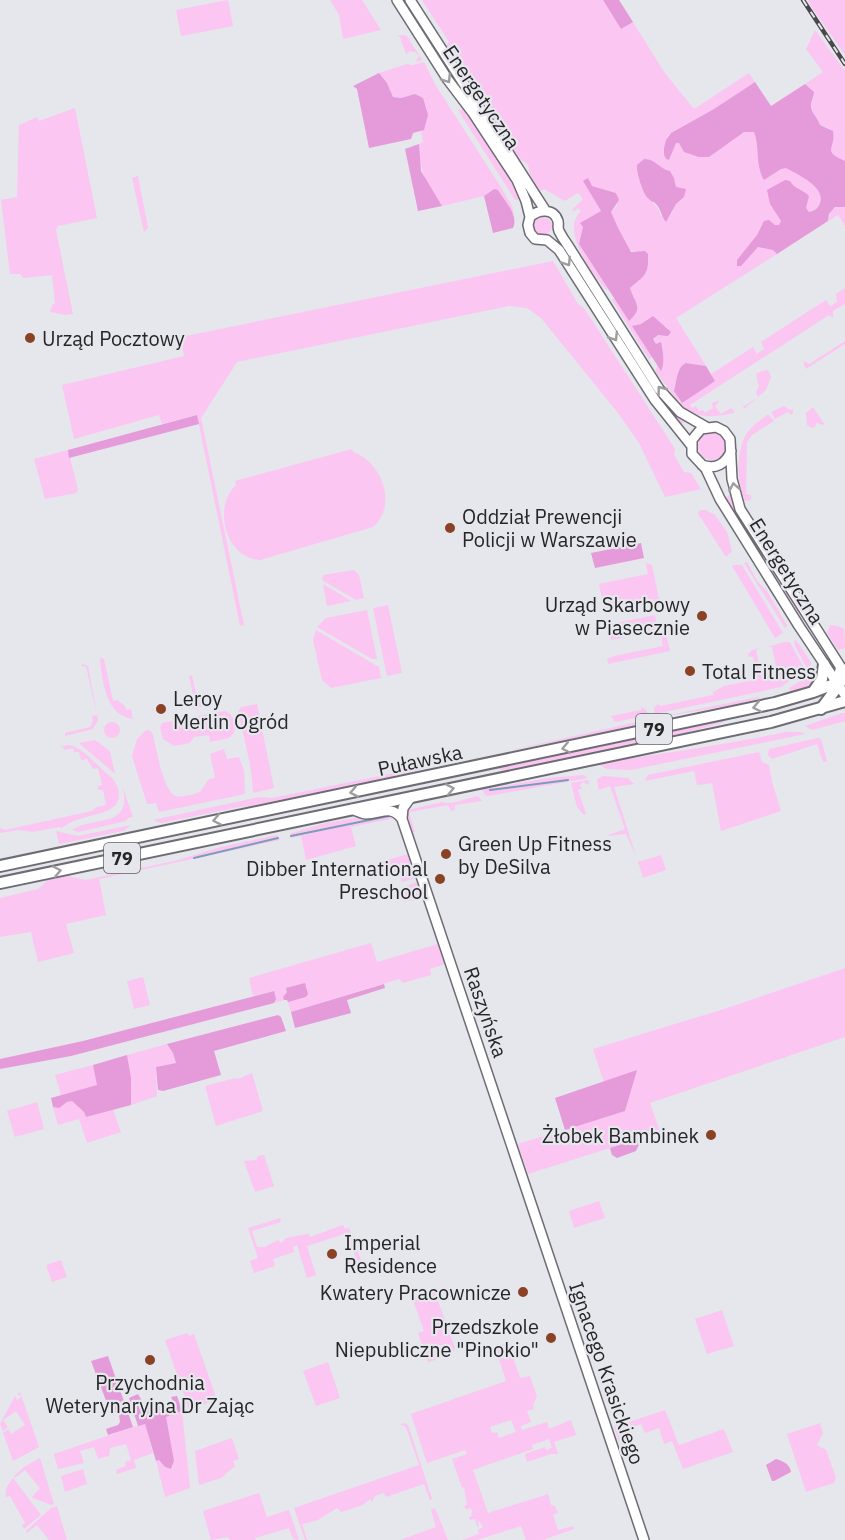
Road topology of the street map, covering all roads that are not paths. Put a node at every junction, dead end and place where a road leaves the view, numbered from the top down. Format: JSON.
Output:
{"nodes":[{"id":1,"x":397,"y":0,"type":"edge"},
{"id":2,"x":410,"y":0,"type":"edge"},
{"id":3,"x":545,"y":210,"type":"junction"},
{"id":4,"x":530,"y":217,"type":"junction"},
{"id":5,"x":558,"y":229,"type":"junction"},
{"id":6,"x":547,"y":240,"type":"junction"},
{"id":7,"x":706,"y":427,"type":"junction"},
{"id":8,"x":691,"y":445,"type":"junction"},
{"id":9,"x":732,"y":449,"type":"junction"},
{"id":10,"x":702,"y":465,"type":"junction"},
{"id":11,"x":824,"y":664,"type":"junction"},
{"id":12,"x":842,"y":676,"type":"edge"},
{"id":13,"x":813,"y":692,"type":"junction"},
{"id":14,"x":845,"y":695,"type":"edge"},
{"id":15,"x":845,"y":701,"type":"edge"},
{"id":16,"x":821,"y":709,"type":"junction"},
{"id":17,"x":411,"y":796,"type":"junction"},
{"id":18,"x":352,"y":809,"type":"junction"},
{"id":19,"x":402,"y":819,"type":"junction"},
{"id":20,"x":0,"y":866,"type":"edge"},
{"id":21,"x":0,"y":883,"type":"edge"},
{"id":22,"x":536,"y":1217,"type":"joint"},
{"id":23,"x":644,"y":1540,"type":"edge"}],
"edges":[{"from":1,"to":4,"type":"street","name":"Energetyczna","one_way":true},
{"from":2,"to":3,"type":"street","name":"Energetyczna"},
{"from":3,"to":4,"type":"street"},
{"from":3,"to":5,"type":"street","name":"Energetyczna"},
{"from":4,"to":6,"type":"street","name":"Energetyczna"},
{"from":5,"to":6,"type":"street"},
{"from":7,"to":5,"type":"street","name":"Energetyczna","one_way":true},
{"from":6,"to":8,"type":"street","name":"Energetyczna","one_way":true},
{"from":7,"to":8,"type":"street"},
{"from":7,"to":9,"type":"street","name":"Energetyczna"},
{"from":8,"to":10,"type":"street","name":"Energetyczna"},
{"from":9,"to":10,"type":"street"},
{"from":12,"to":9,"type":"street","name":"Energetyczna","one_way":true},
{"from":10,"to":11,"type":"street","name":"Energetyczna"},
{"from":11,"to":12,"type":"street","name":"Energetyczna"},
{"from":11,"to":13,"type":"main road"},
{"from":12,"to":13,"type":"main road","name":"Puławska","number":"79"},
{"from":12,"to":14,"type":"street","name":"Energetyczna"},
{"from":12,"to":16,"type":"main road"},
{"from":13,"to":20,"type":"main road","name":"Puławska","number":"79","one_way":true},
{"from":15,"to":16,"type":"main road","name":"Puławska","number":"79"},
{"from":17,"to":16,"type":"main road","name":"Puławska","number":"79","one_way":true},
{"from":17,"to":18,"type":"main road","name":"Puławska","number":"79"},
{"from":17,"to":19,"type":"street"},
{"from":18,"to":19,"type":"street"},
{"from":21,"to":18,"type":"main road","name":"Puławska","number":"79","one_way":true},
{"from":19,"to":22,"type":"street","name":"Raszyńska"},
{"from":22,"to":23,"type":"street","name":"Ignacego Krasickiego"}]}
